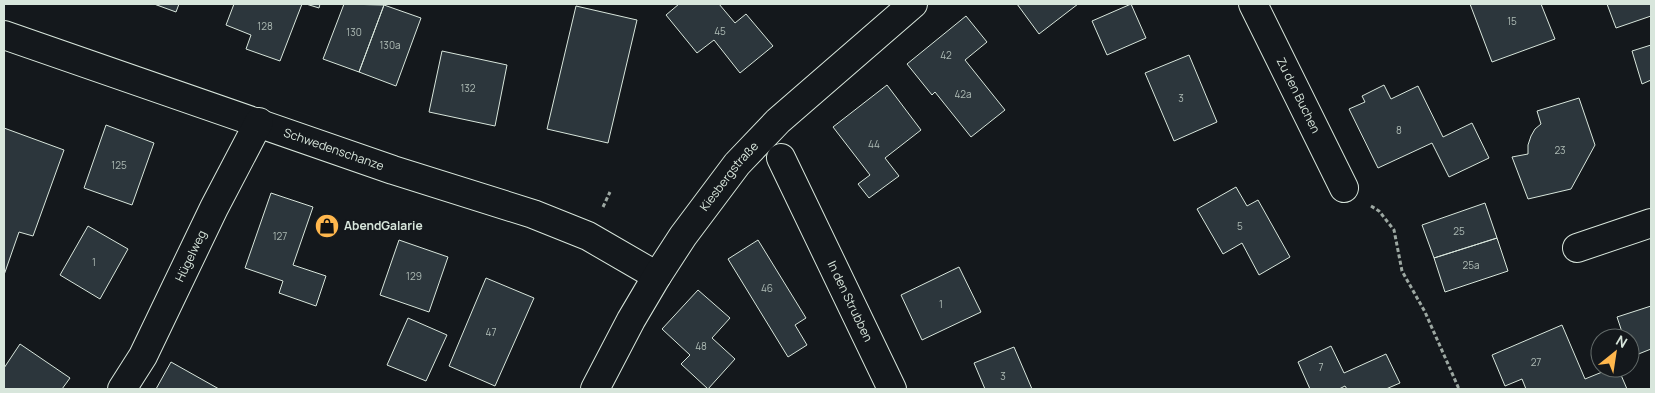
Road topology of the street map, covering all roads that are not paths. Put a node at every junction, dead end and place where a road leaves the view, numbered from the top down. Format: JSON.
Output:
{"nodes":[{"id":1,"x":913,"y":4,"type":"edge"},
{"id":2,"x":1254,"y":4,"type":"edge"},
{"id":3,"x":4,"y":36,"type":"edge"},
{"id":4,"x":259,"y":122,"type":"junction"},
{"id":5,"x":781,"y":158,"type":"dead end"},
{"id":6,"x":1344,"y":188,"type":"road end"},
{"id":7,"x":1651,"y":223,"type":"edge"},
{"id":8,"x":1577,"y":248,"type":"dead end"},
{"id":9,"x":657,"y":276,"type":"junction"},
{"id":10,"x":122,"y":389,"type":"edge"},
{"id":11,"x":595,"y":389,"type":"edge"},
{"id":12,"x":892,"y":389,"type":"edge"}],
"edges":[{"from":1,"to":9,"type":"street","name":"Kiesbergstraße"},
{"from":2,"to":6,"type":"street","name":"Zu den Buchen"},
{"from":3,"to":4,"type":"street","name":"Schwedenschanze"},
{"from":4,"to":9,"type":"street","name":"Schwedenschanze"},
{"from":4,"to":10,"type":"street","name":"Hügelweg"},
{"from":5,"to":12,"type":"street","name":"In den Strubben"},
{"from":7,"to":8,"type":"street"},
{"from":9,"to":11,"type":"street","name":"Kiesbergstraße"}]}
